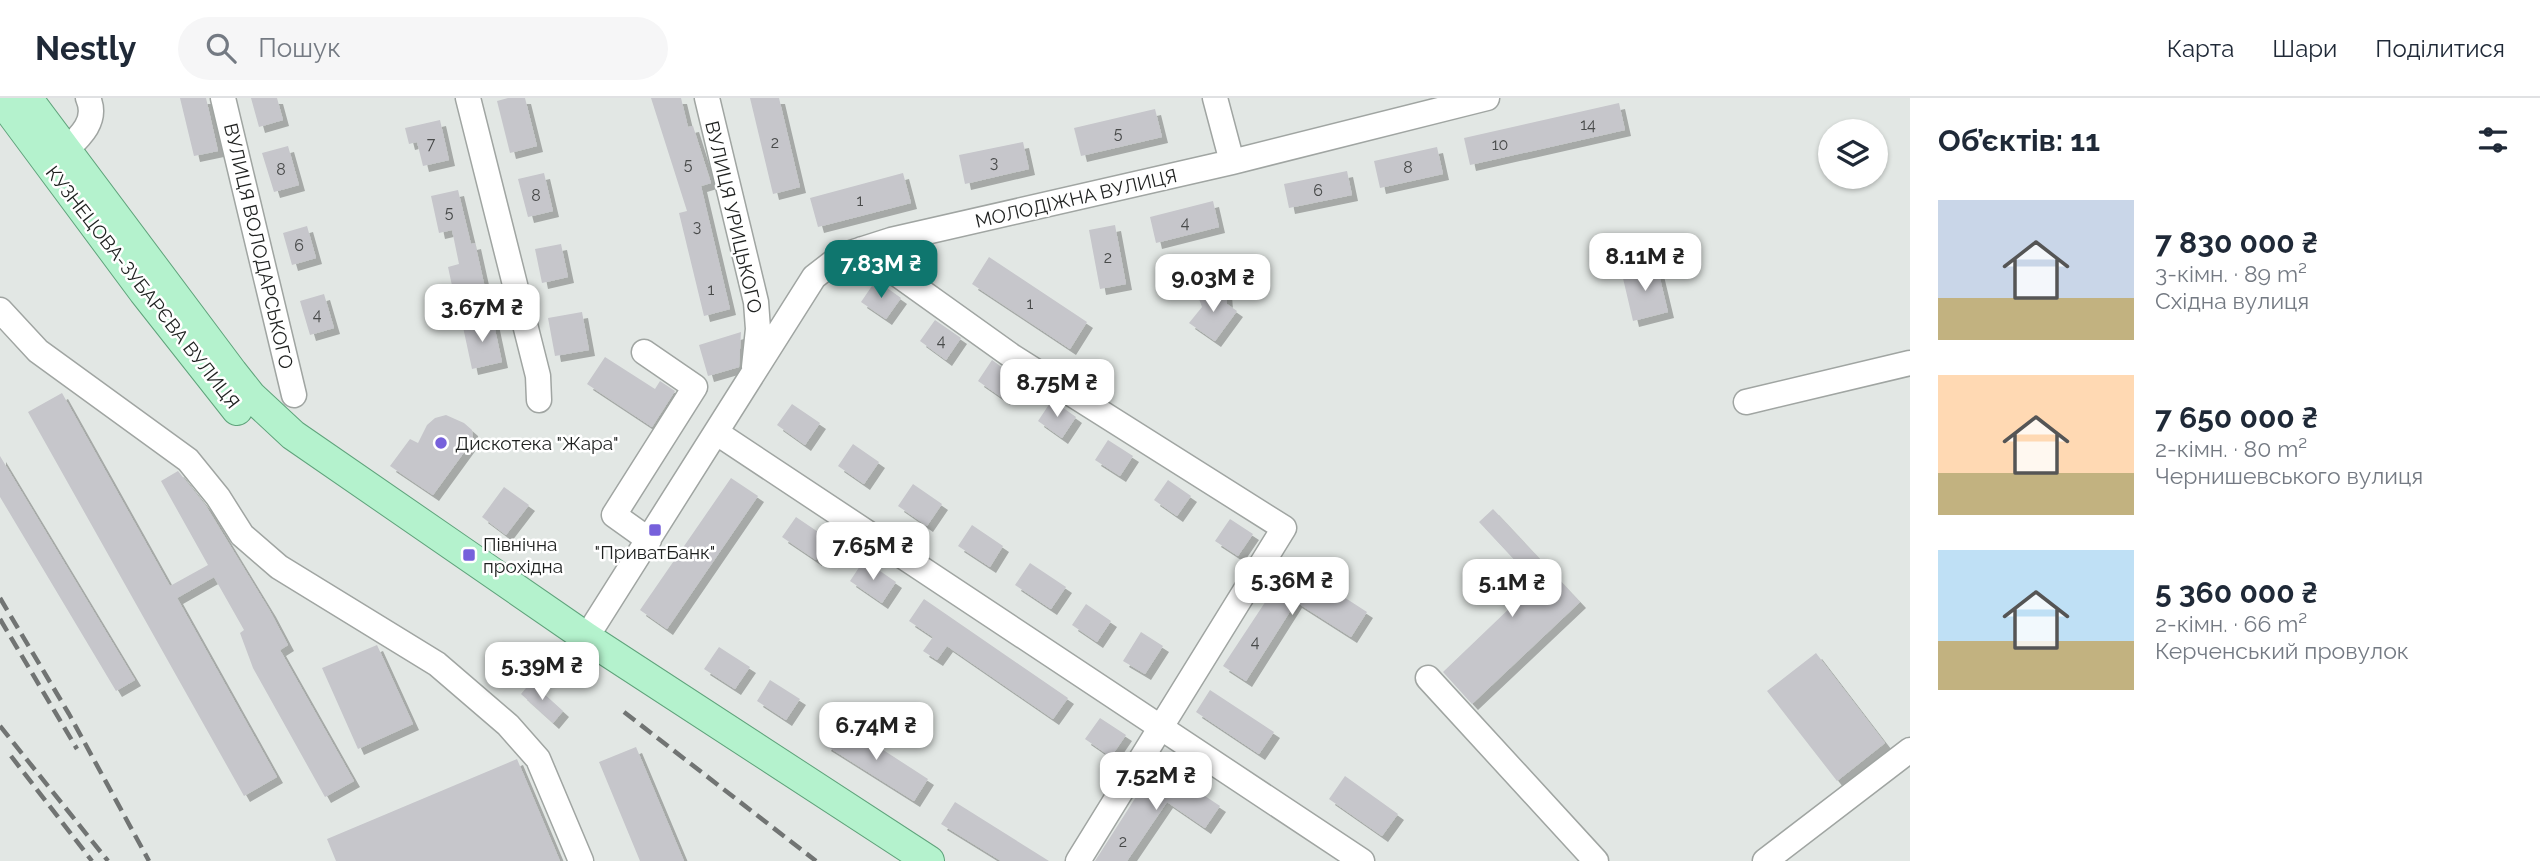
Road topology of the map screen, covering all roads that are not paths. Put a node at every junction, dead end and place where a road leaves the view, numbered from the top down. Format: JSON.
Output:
{"nodes":[{"id":1,"x":0,"y":98,"type":"edge"},
{"id":2,"x":27,"y":98,"type":"edge"},
{"id":3,"x":88,"y":98,"type":"edge"},
{"id":4,"x":223,"y":98,"type":"edge"},
{"id":5,"x":468,"y":98,"type":"edge"},
{"id":6,"x":707,"y":98,"type":"edge"},
{"id":7,"x":1215,"y":98,"type":"edge"},
{"id":8,"x":1487,"y":98,"type":"edge"},
{"id":9,"x":66,"y":150,"type":"junction"},
{"id":10,"x":1232,"y":162,"type":"junction"},
{"id":11,"x":862,"y":249,"type":"junction"},
{"id":12,"x":0,"y":310,"type":"edge"},
{"id":13,"x":644,"y":352,"type":"dead end"},
{"id":14,"x":1910,"y":363,"type":"edge"},
{"id":15,"x":753,"y":378,"type":"junction"},
{"id":16,"x":294,"y":395,"type":"dead end"},
{"id":17,"x":540,"y":400,"type":"dead end"},
{"id":18,"x":1746,"y":402,"type":"dead end"},
{"id":19,"x":717,"y":433,"type":"junction"},
{"id":20,"x":649,"y":540,"type":"junction"},
{"id":21,"x":583,"y":643,"type":"junction"},
{"id":22,"x":1428,"y":678,"type":"dead end"},
{"id":23,"x":1161,"y":727,"type":"junction"},
{"id":24,"x":1905,"y":762,"type":"edge"},
{"id":25,"x":581,"y":861,"type":"edge"},
{"id":26,"x":901,"y":861,"type":"edge"},
{"id":27,"x":929,"y":861,"type":"edge"},
{"id":28,"x":1077,"y":861,"type":"edge"},
{"id":29,"x":1362,"y":861,"type":"edge"},
{"id":30,"x":1596,"y":861,"type":"edge"},
{"id":31,"x":1765,"y":861,"type":"edge"}],
"edges":[{"from":1,"to":21,"type":"main road","name":"КУЗНЕЦОВА-ЗУБАРЄВА ВУЛИЦЯ"},
{"from":2,"to":9,"type":"main road","name":"КУЗНЕЦОВА-ЗУБАРЄВА ВУЛИЦЯ"},
{"from":3,"to":9,"type":"street"},
{"from":4,"to":16,"type":"street","name":"ВУЛИЦЯ ВОЛОДАРСЬКОГО"},
{"from":5,"to":17,"type":"street"},
{"from":6,"to":15,"type":"street","name":"ВУЛИЦЯ УРИЦЬКОГО"},
{"from":7,"to":10,"type":"street"},
{"from":8,"to":10,"type":"street","name":"МОЛОДІЖНА ВУЛИЦЯ"},
{"from":9,"to":21,"type":"main road","name":"КУЗНЕЦОВА-ЗУБАРЄВА ВУЛИЦЯ"},
{"from":10,"to":11,"type":"street","name":"МОЛОДІЖНА ВУЛИЦЯ"},
{"from":11,"to":15,"type":"street","name":"МОЛОДІЖНА ВУЛИЦЯ"},
{"from":11,"to":23,"type":"street"},
{"from":12,"to":25,"type":"street"},
{"from":13,"to":20,"type":"street"},
{"from":14,"to":18,"type":"street"},
{"from":15,"to":19,"type":"street","name":"МОЛОДІЖНА ВУЛИЦЯ"},
{"from":19,"to":20,"type":"street","name":"МОЛОДІЖНА ВУЛИЦЯ"},
{"from":19,"to":23,"type":"street"},
{"from":20,"to":21,"type":"street","name":"МОЛОДІЖНА ВУЛИЦЯ"},
{"from":21,"to":26,"type":"main road"},
{"from":21,"to":27,"type":"main road"},
{"from":22,"to":30,"type":"street"},
{"from":23,"to":28,"type":"street"},
{"from":23,"to":29,"type":"street"},
{"from":24,"to":31,"type":"street"}]}
